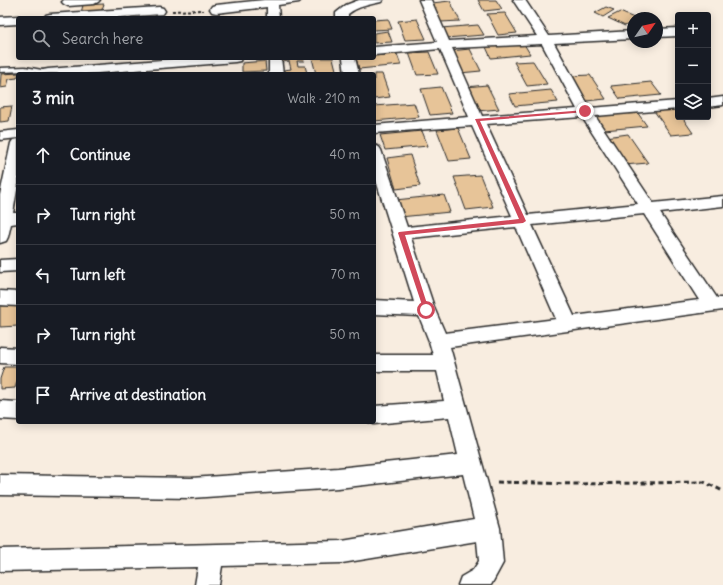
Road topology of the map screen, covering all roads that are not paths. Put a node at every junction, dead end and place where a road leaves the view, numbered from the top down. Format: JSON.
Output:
{"nodes":[{"id":1,"x":94,"y":0,"type":"edge"},
{"id":2,"x":295,"y":0,"type":"edge"},
{"id":3,"x":377,"y":0,"type":"edge"},
{"id":4,"x":425,"y":0,"type":"edge"},
{"id":5,"x":519,"y":0,"type":"edge"},
{"id":6,"x":68,"y":1,"type":"edge"},
{"id":7,"x":271,"y":1,"type":"edge"},
{"id":8,"x":216,"y":9,"type":"road end"},
{"id":9,"x":159,"y":12,"type":"road end"},
{"id":10,"x":67,"y":16,"type":"edge"},
{"id":11,"x":98,"y":16,"type":"edge"},
{"id":12,"x":273,"y":16,"type":"edge"},
{"id":13,"x":342,"y":16,"type":"edge"},
{"id":14,"x":16,"y":20,"type":"edge"},
{"id":15,"x":0,"y":21,"type":"edge"},
{"id":16,"x":675,"y":32,"type":"edge"},
{"id":17,"x":663,"y":33,"type":"edge"},
{"id":18,"x":627,"y":35,"type":"edge"},
{"id":19,"x":546,"y":40,"type":"junction"},
{"id":20,"x":444,"y":45,"type":"junction"},
{"id":21,"x":376,"y":51,"type":"edge"},
{"id":22,"x":53,"y":60,"type":"edge"},
{"id":23,"x":214,"y":60,"type":"edge"},
{"id":24,"x":275,"y":60,"type":"edge"},
{"id":25,"x":349,"y":60,"type":"edge"},
{"id":26,"x":0,"y":70,"type":"edge"},
{"id":27,"x":39,"y":72,"type":"edge"},
{"id":28,"x":49,"y":72,"type":"edge"},
{"id":29,"x":91,"y":72,"type":"edge"},
{"id":30,"x":276,"y":72,"type":"edge"},
{"id":31,"x":352,"y":72,"type":"edge"},
{"id":32,"x":723,"y":102,"type":"edge"},
{"id":33,"x":711,"y":103,"type":"edge"},
{"id":34,"x":675,"y":105,"type":"edge"},
{"id":35,"x":585,"y":111,"type":"junction"},
{"id":36,"x":476,"y":120,"type":"junction"},
{"id":37,"x":376,"y":129,"type":"edge"},
{"id":38,"x":16,"y":134,"type":"edge"},
{"id":39,"x":0,"y":136,"type":"edge"},
{"id":40,"x":16,"y":152,"type":"edge"},
{"id":41,"x":376,"y":156,"type":"edge"},
{"id":42,"x":10,"y":179,"type":"edge"},
{"id":43,"x":723,"y":201,"type":"edge"},
{"id":44,"x":649,"y":209,"type":"junction"},
{"id":45,"x":7,"y":219,"type":"edge"},
{"id":46,"x":523,"y":221,"type":"junction"},
{"id":47,"x":401,"y":233,"type":"junction"},
{"id":48,"x":0,"y":237,"type":"edge"},
{"id":49,"x":16,"y":265,"type":"edge"},
{"id":50,"x":0,"y":266,"type":"edge"},
{"id":51,"x":0,"y":298,"type":"edge"},
{"id":52,"x":16,"y":298,"type":"edge"},
{"id":53,"x":717,"y":304,"type":"edge"},
{"id":54,"x":376,"y":307,"type":"edge"},
{"id":55,"x":426,"y":310,"type":"junction"},
{"id":56,"x":568,"y":324,"type":"junction"},
{"id":57,"x":439,"y":341,"type":"junction"},
{"id":58,"x":0,"y":355,"type":"edge"},
{"id":59,"x":16,"y":356,"type":"edge"},
{"id":60,"x":376,"y":363,"type":"edge"},
{"id":61,"x":445,"y":363,"type":"junction"},
{"id":62,"x":457,"y":408,"type":"junction"},
{"id":63,"x":0,"y":410,"type":"edge"},
{"id":64,"x":16,"y":411,"type":"edge"},
{"id":65,"x":376,"y":415,"type":"edge"},
{"id":66,"x":474,"y":472,"type":"junction"},
{"id":67,"x":0,"y":485,"type":"edge"},
{"id":68,"x":488,"y":528,"type":"junction"},
{"id":69,"x":212,"y":556,"type":"junction"},
{"id":70,"x":0,"y":560,"type":"edge"},
{"id":71,"x":207,"y":585,"type":"edge"},
{"id":72,"x":470,"y":585,"type":"edge"}],
"edges":[{"from":1,"to":6,"type":"street"},
{"from":2,"to":7,"type":"street"},
{"from":3,"to":13,"type":"street"},
{"from":4,"to":20,"type":"street"},
{"from":5,"to":19,"type":"street"},
{"from":6,"to":10,"type":"street"},
{"from":7,"to":8,"type":"street"},
{"from":7,"to":12,"type":"street"},
{"from":9,"to":11,"type":"street"},
{"from":14,"to":15,"type":"street"},
{"from":16,"to":17,"type":"street"},
{"from":18,"to":19,"type":"street"},
{"from":19,"to":20,"type":"street"},
{"from":19,"to":35,"type":"street"},
{"from":20,"to":21,"type":"street"},
{"from":20,"to":36,"type":"street"},
{"from":22,"to":28,"type":"street"},
{"from":23,"to":29,"type":"street"},
{"from":24,"to":30,"type":"street"},
{"from":25,"to":31,"type":"street"},
{"from":26,"to":27,"type":"lane"},
{"from":32,"to":33,"type":"street"},
{"from":34,"to":35,"type":"street"},
{"from":35,"to":36,"type":"street"},
{"from":35,"to":44,"type":"street"},
{"from":36,"to":37,"type":"street"},
{"from":36,"to":46,"type":"street"},
{"from":38,"to":39,"type":"street"},
{"from":40,"to":42,"type":"street"},
{"from":41,"to":47,"type":"street"},
{"from":42,"to":45,"type":"street"},
{"from":43,"to":44,"type":"street"},
{"from":44,"to":46,"type":"street"},
{"from":44,"to":53,"type":"street"},
{"from":45,"to":48,"type":"street"},
{"from":46,"to":47,"type":"street"},
{"from":46,"to":56,"type":"street"},
{"from":47,"to":55,"type":"street"},
{"from":49,"to":50,"type":"street"},
{"from":51,"to":52,"type":"street"},
{"from":53,"to":56,"type":"street"},
{"from":54,"to":55,"type":"street"},
{"from":55,"to":57,"type":"street"},
{"from":56,"to":57,"type":"street"},
{"from":57,"to":61,"type":"street"},
{"from":58,"to":59,"type":"street"},
{"from":60,"to":61,"type":"street"},
{"from":61,"to":62,"type":"street"},
{"from":62,"to":65,"type":"street"},
{"from":62,"to":66,"type":"street"},
{"from":63,"to":64,"type":"street"},
{"from":66,"to":67,"type":"street"},
{"from":66,"to":68,"type":"street"},
{"from":68,"to":69,"type":"street"},
{"from":68,"to":72,"type":"street"},
{"from":69,"to":70,"type":"street"},
{"from":69,"to":71,"type":"street"}]}
